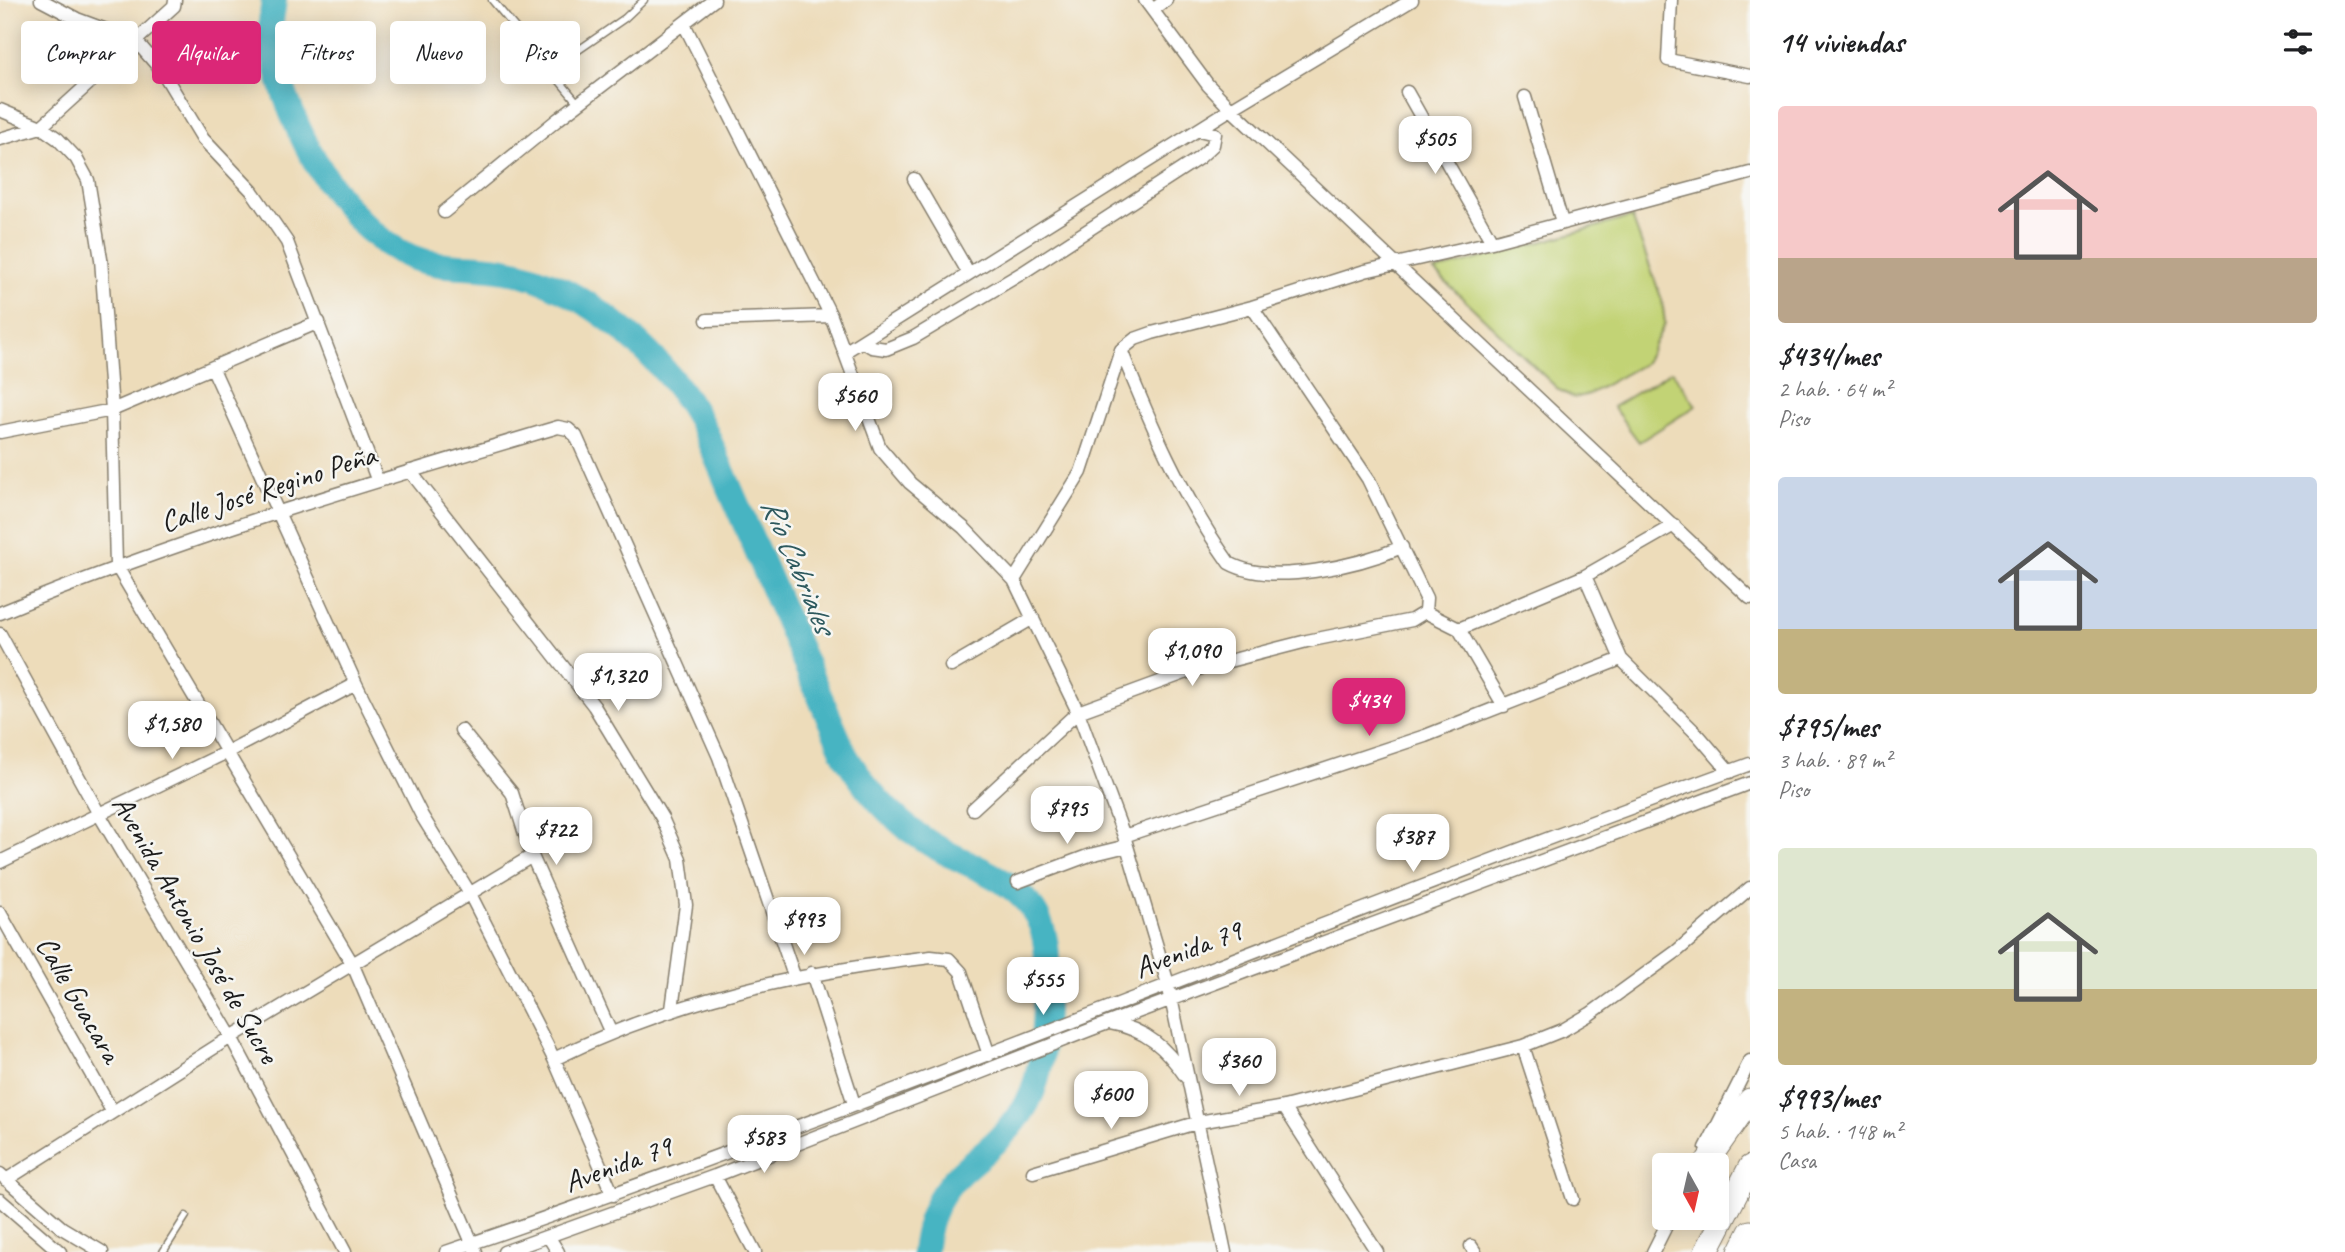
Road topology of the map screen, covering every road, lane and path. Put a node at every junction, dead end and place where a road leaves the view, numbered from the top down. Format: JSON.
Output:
{"nodes":[{"id":1,"x":41,"y":0,"type":"edge"},
{"id":2,"x":175,"y":0,"type":"edge"},
{"id":3,"x":492,"y":0,"type":"edge"},
{"id":4,"x":644,"y":0,"type":"edge"},
{"id":5,"x":714,"y":0,"type":"edge"},
{"id":6,"x":1166,"y":0,"type":"edge"},
{"id":7,"x":1412,"y":0,"type":"edge"},
{"id":8,"x":1671,"y":0,"type":"edge"},
{"id":9,"x":1149,"y":5,"type":"edge"},
{"id":10,"x":82,"y":21,"type":"edge"},
{"id":11,"x":509,"y":21,"type":"edge"},
{"id":12,"x":684,"y":24,"type":"junction"},
{"id":13,"x":138,"y":39,"type":"edge"},
{"id":14,"x":138,"y":43,"type":"edge"},
{"id":15,"x":580,"y":49,"type":"edge"},
{"id":16,"x":1750,"y":76,"type":"edge"},
{"id":17,"x":88,"y":84,"type":"edge"},
{"id":18,"x":560,"y":84,"type":"edge"},
{"id":19,"x":1407,"y":92,"type":"dead end"},
{"id":20,"x":1525,"y":97,"type":"dead end"},
{"id":21,"x":578,"y":103,"type":"junction"},
{"id":22,"x":1231,"y":109,"type":"junction"},
{"id":23,"x":0,"y":110,"type":"edge"},
{"id":24,"x":41,"y":127,"type":"junction"},
{"id":25,"x":1199,"y":130,"type":"junction"},
{"id":26,"x":0,"y":139,"type":"edge"},
{"id":27,"x":1750,"y":173,"type":"edge"},
{"id":28,"x":914,"y":179,"type":"dead end"},
{"id":29,"x":444,"y":212,"type":"dead end"},
{"id":30,"x":1562,"y":222,"type":"junction"},
{"id":31,"x":1492,"y":242,"type":"junction"},
{"id":32,"x":1396,"y":263,"type":"junction"},
{"id":33,"x":968,"y":272,"type":"junction"},
{"id":34,"x":1252,"y":307,"type":"junction"},
{"id":35,"x":831,"y":316,"type":"junction"},
{"id":36,"x":707,"y":320,"type":"dead end"},
{"id":37,"x":319,"y":323,"type":"junction"},
{"id":38,"x":862,"y":341,"type":"junction"},
{"id":39,"x":1121,"y":349,"type":"junction"},
{"id":40,"x":846,"y":351,"type":"junction"},
{"id":41,"x":213,"y":369,"type":"junction"},
{"id":42,"x":112,"y":410,"type":"junction"},
{"id":43,"x":0,"y":432,"type":"edge"},
{"id":44,"x":410,"y":471,"type":"junction"},
{"id":45,"x":377,"y":479,"type":"junction"},
{"id":46,"x":278,"y":514,"type":"junction"},
{"id":47,"x":1675,"y":525,"type":"junction"},
{"id":48,"x":1402,"y":547,"type":"junction"},
{"id":49,"x":116,"y":565,"type":"junction"},
{"id":50,"x":1585,"y":576,"type":"junction"},
{"id":51,"x":1014,"y":580,"type":"junction"},
{"id":52,"x":1750,"y":598,"type":"edge"},
{"id":53,"x":1424,"y":612,"type":"junction"},
{"id":54,"x":0,"y":613,"type":"edge"},
{"id":55,"x":1033,"y":618,"type":"junction"},
{"id":56,"x":1459,"y":629,"type":"junction"},
{"id":57,"x":0,"y":634,"type":"edge"},
{"id":58,"x":1621,"y":659,"type":"junction"},
{"id":59,"x":951,"y":666,"type":"dead end"},
{"id":60,"x":356,"y":684,"type":"junction"},
{"id":61,"x":1504,"y":706,"type":"junction"},
{"id":62,"x":1078,"y":712,"type":"junction"},
{"id":63,"x":461,"y":730,"type":"dead end"},
{"id":64,"x":227,"y":752,"type":"junction"},
{"id":65,"x":1750,"y":764,"type":"edge"},
{"id":66,"x":1730,"y":772,"type":"junction"},
{"id":67,"x":1750,"y":783,"type":"edge"},
{"id":68,"x":973,"y":809,"type":"dead end"},
{"id":69,"x":99,"y":814,"type":"junction"},
{"id":70,"x":1125,"y":841,"type":"junction"},
{"id":71,"x":533,"y":856,"type":"junction"},
{"id":72,"x":0,"y":862,"type":"edge"},
{"id":73,"x":1018,"y":882,"type":"dead end"},
{"id":74,"x":1750,"y":888,"type":"edge"},
{"id":75,"x":469,"y":892,"type":"junction"},
{"id":76,"x":0,"y":913,"type":"edge"},
{"id":77,"x":352,"y":964,"type":"junction"},
{"id":78,"x":812,"y":973,"type":"junction"},
{"id":79,"x":794,"y":976,"type":"junction"},
{"id":80,"x":1168,"y":984,"type":"junction"},
{"id":81,"x":1172,"y":1000,"type":"junction"},
{"id":82,"x":672,"y":1009,"type":"junction"},
{"id":83,"x":1091,"y":1023,"type":"junction"},
{"id":84,"x":1110,"y":1023,"type":"junction"},
{"id":85,"x":610,"y":1031,"type":"junction"},
{"id":86,"x":231,"y":1037,"type":"junction"},
{"id":87,"x":1522,"y":1046,"type":"junction"},
{"id":88,"x":1009,"y":1054,"type":"junction"},
{"id":89,"x":989,"y":1055,"type":"junction"},
{"id":90,"x":554,"y":1059,"type":"junction"},
{"id":91,"x":1750,"y":1061,"type":"edge"},
{"id":92,"x":1190,"y":1083,"type":"junction"},
{"id":93,"x":1750,"y":1100,"type":"edge"},
{"id":94,"x":854,"y":1104,"type":"junction"},
{"id":95,"x":1284,"y":1107,"type":"junction"},
{"id":96,"x":112,"y":1111,"type":"junction"},
{"id":97,"x":1199,"y":1122,"type":"junction"},
{"id":98,"x":1704,"y":1153,"type":"edge"},
{"id":99,"x":1713,"y":1153,"type":"edge"},
{"id":100,"x":1750,"y":1167,"type":"edge"},
{"id":101,"x":1033,"y":1172,"type":"dead end"},
{"id":102,"x":715,"y":1176,"type":"junction"},
{"id":103,"x":3,"y":1177,"type":"edge"},
{"id":104,"x":612,"y":1195,"type":"junction"},
{"id":105,"x":1573,"y":1199,"type":"dead end"},
{"id":106,"x":0,"y":1200,"type":"edge"},
{"id":107,"x":186,"y":1216,"type":"dead end"},
{"id":108,"x":1664,"y":1230,"type":"edge"},
{"id":109,"x":1750,"y":1232,"type":"edge"},
{"id":110,"x":548,"y":1236,"type":"junction"},
{"id":111,"x":474,"y":1248,"type":"edge"},
{"id":112,"x":60,"y":1252,"type":"edge"},
{"id":113,"x":102,"y":1252,"type":"edge"},
{"id":114,"x":163,"y":1252,"type":"edge"},
{"id":115,"x":345,"y":1252,"type":"edge"},
{"id":116,"x":446,"y":1252,"type":"edge"},
{"id":117,"x":504,"y":1252,"type":"edge"},
{"id":118,"x":558,"y":1252,"type":"edge"},
{"id":119,"x":755,"y":1252,"type":"edge"},
{"id":120,"x":1225,"y":1252,"type":"edge"},
{"id":121,"x":1377,"y":1252,"type":"edge"},
{"id":122,"x":1653,"y":1252,"type":"edge"},
{"id":123,"x":1706,"y":1252,"type":"edge"},
{"id":124,"x":1740,"y":1252,"type":"edge"}],
"edges":[{"from":1,"to":10,"type":"street"},
{"from":2,"to":13,"type":"street"},
{"from":3,"to":11,"type":"lane"},
{"from":4,"to":15,"type":"lane"},
{"from":5,"to":12,"type":"street"},
{"from":6,"to":9,"type":"street"},
{"from":7,"to":22,"type":"street"},
{"from":8,"to":16,"type":"street"},
{"from":9,"to":22,"type":"street"},
{"from":12,"to":21,"type":"street"},
{"from":12,"to":35,"type":"street"},
{"from":14,"to":37,"type":"street"},
{"from":17,"to":24,"type":"street"},
{"from":18,"to":21,"type":"lane"},
{"from":19,"to":31,"type":"street"},
{"from":20,"to":30,"type":"street"},
{"from":21,"to":29,"type":"street"},
{"from":22,"to":25,"type":"street"},
{"from":22,"to":32,"type":"street"},
{"from":23,"to":24,"type":"street"},
{"from":24,"to":26,"type":"street"},
{"from":24,"to":42,"type":"street"},
{"from":25,"to":33,"type":"street"},
{"from":25,"to":38,"type":"street"},
{"from":27,"to":30,"type":"street"},
{"from":28,"to":33,"type":"street"},
{"from":30,"to":31,"type":"street"},
{"from":31,"to":32,"type":"street"},
{"from":32,"to":34,"type":"street"},
{"from":32,"to":47,"type":"street"},
{"from":33,"to":38,"type":"street"},
{"from":34,"to":39,"type":"street"},
{"from":34,"to":48,"type":"street"},
{"from":35,"to":36,"type":"street"},
{"from":35,"to":40,"type":"street"},
{"from":37,"to":41,"type":"street"},
{"from":37,"to":45,"type":"street"},
{"from":38,"to":40,"type":"street"},
{"from":39,"to":48,"type":"street"},
{"from":39,"to":51,"type":"street"},
{"from":40,"to":51,"type":"street"},
{"from":41,"to":42,"type":"street"},
{"from":41,"to":46,"type":"street"},
{"from":42,"to":43,"type":"street"},
{"from":42,"to":49,"type":"street"},
{"from":44,"to":45,"type":"street","name":"Calle José Regino Peña"},
{"from":44,"to":79,"type":"street","name":"Calle José Regino Peña"},
{"from":44,"to":82,"type":"street"},
{"from":45,"to":46,"type":"street","name":"Calle José Regino Peña"},
{"from":46,"to":49,"type":"street","name":"Calle José Regino Peña"},
{"from":46,"to":60,"type":"street"},
{"from":47,"to":50,"type":"street"},
{"from":47,"to":52,"type":"street"},
{"from":48,"to":53,"type":"street"},
{"from":49,"to":54,"type":"street","name":"Calle José Regino Peña"},
{"from":49,"to":64,"type":"street"},
{"from":50,"to":56,"type":"street"},
{"from":50,"to":58,"type":"street"},
{"from":51,"to":55,"type":"street"},
{"from":53,"to":56,"type":"street"},
{"from":53,"to":62,"type":"street"},
{"from":55,"to":59,"type":"street"},
{"from":55,"to":62,"type":"street"},
{"from":56,"to":61,"type":"street"},
{"from":57,"to":69,"type":"street","name":"Avenida Antonio José de Sucre"},
{"from":58,"to":61,"type":"street"},
{"from":58,"to":66,"type":"street"},
{"from":60,"to":64,"type":"street"},
{"from":60,"to":75,"type":"street"},
{"from":61,"to":70,"type":"street"},
{"from":62,"to":68,"type":"street"},
{"from":62,"to":70,"type":"street"},
{"from":63,"to":71,"type":"street"},
{"from":64,"to":69,"type":"street"},
{"from":64,"to":77,"type":"street"},
{"from":65,"to":66,"type":"street","name":"Avenida 79"},
{"from":66,"to":80,"type":"street","name":"Avenida 79"},
{"from":67,"to":81,"type":"street","name":"Avenida 79"},
{"from":69,"to":72,"type":"street"},
{"from":69,"to":86,"type":"street","name":"Avenida Antonio José de Sucre"},
{"from":70,"to":73,"type":"street"},
{"from":70,"to":80,"type":"street"},
{"from":71,"to":75,"type":"street"},
{"from":71,"to":85,"type":"street"},
{"from":74,"to":87,"type":"street"},
{"from":75,"to":77,"type":"street"},
{"from":75,"to":90,"type":"street"},
{"from":76,"to":96,"type":"street","name":"Calle Guacara"},
{"from":77,"to":86,"type":"street"},
{"from":77,"to":111,"type":"street"},
{"from":78,"to":79,"type":"street"},
{"from":78,"to":89,"type":"street"},
{"from":78,"to":94,"type":"street"},
{"from":79,"to":82,"type":"street"},
{"from":80,"to":81,"type":"street"},
{"from":80,"to":83,"type":"street","name":"Avenida 79"},
{"from":81,"to":84,"type":"street","name":"Avenida 79"},
{"from":81,"to":92,"type":"street"},
{"from":82,"to":85,"type":"street"},
{"from":83,"to":84,"type":"street","name":"Avenida 79"},
{"from":83,"to":88,"type":"street","name":"Avenida 79"},
{"from":84,"to":92,"type":"street"},
{"from":85,"to":90,"type":"street"},
{"from":86,"to":96,"type":"street"},
{"from":86,"to":115,"type":"street","name":"Avenida Antonio José de Sucre"},
{"from":87,"to":95,"type":"street"},
{"from":87,"to":105,"type":"street"},
{"from":88,"to":89,"type":"street","name":"Avenida 79"},
{"from":88,"to":102,"type":"street"},
{"from":89,"to":94,"type":"street","name":"Avenida 79"},
{"from":90,"to":104,"type":"street"},
{"from":91,"to":98,"type":"street"},
{"from":92,"to":97,"type":"street"},
{"from":93,"to":99,"type":"highway"},
{"from":94,"to":104,"type":"street","name":"Avenida 79"},
{"from":95,"to":97,"type":"street"},
{"from":95,"to":121,"type":"street"},
{"from":96,"to":103,"type":"street"},
{"from":97,"to":101,"type":"street"},
{"from":97,"to":120,"type":"street"},
{"from":100,"to":123,"type":"highway"},
{"from":102,"to":110,"type":"street"},
{"from":102,"to":119,"type":"street"},
{"from":103,"to":113,"type":"street"},
{"from":104,"to":111,"type":"street","name":"Avenida 79"},
{"from":106,"to":112,"type":"street"},
{"from":107,"to":114,"type":"lane"},
{"from":108,"to":122,"type":"street"},
{"from":109,"to":124,"type":"highway"},
{"from":110,"to":117,"type":"street"},
{"from":110,"to":118,"type":"street"},
{"from":111,"to":116,"type":"street","name":"Avenida 79"}]}
